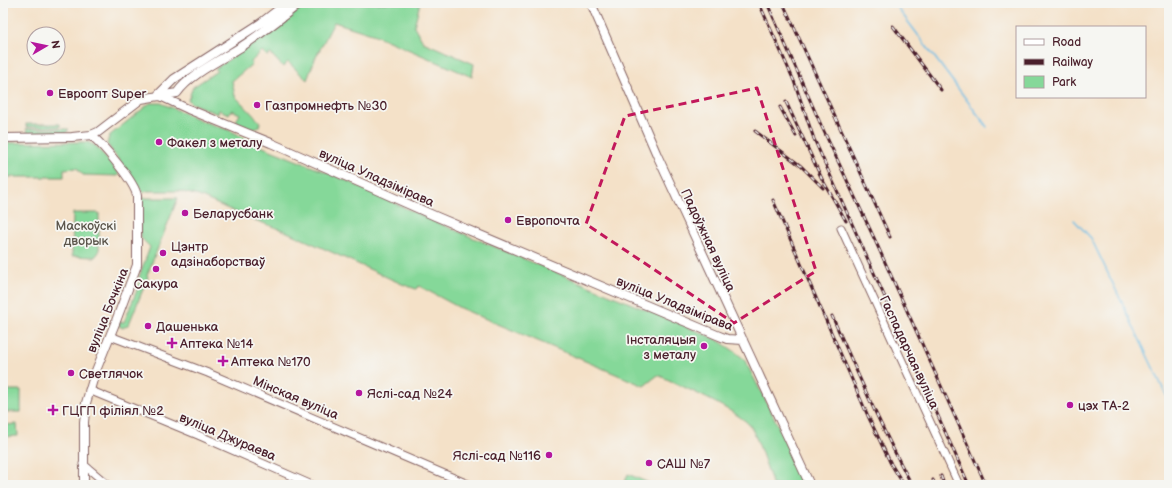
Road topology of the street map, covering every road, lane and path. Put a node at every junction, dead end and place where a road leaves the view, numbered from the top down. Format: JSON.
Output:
{"nodes":[{"id":1,"x":287,"y":3,"type":"edge"},
{"id":2,"x":300,"y":3,"type":"edge"},
{"id":3,"x":591,"y":3,"type":"edge"},
{"id":4,"x":181,"y":87,"type":"junction"},
{"id":5,"x":158,"y":95,"type":"junction"},
{"id":6,"x":182,"y":106,"type":"junction"},
{"id":7,"x":91,"y":135,"type":"junction"},
{"id":8,"x":3,"y":138,"type":"edge"},
{"id":9,"x":840,"y":228,"type":"dead end"},
{"id":10,"x":110,"y":336,"type":"junction"},
{"id":11,"x":743,"y":340,"type":"junction"},
{"id":12,"x":89,"y":390,"type":"junction"},
{"id":13,"x":84,"y":464,"type":"junction"},
{"id":14,"x":84,"y":485,"type":"edge"},
{"id":15,"x":108,"y":485,"type":"edge"},
{"id":16,"x":312,"y":485,"type":"edge"},
{"id":17,"x":470,"y":485,"type":"edge"},
{"id":18,"x":810,"y":485,"type":"edge"},
{"id":19,"x":959,"y":485,"type":"edge"}],
"edges":[{"from":1,"to":5,"type":"main road"},
{"from":2,"to":4,"type":"main road"},
{"from":3,"to":11,"type":"main road","name":"Падоўжная вуліца"},
{"from":4,"to":5,"type":"main road"},
{"from":4,"to":6,"type":"main road"},
{"from":5,"to":6,"type":"main road","name":"вуліца Уладзімірава"},
{"from":5,"to":7,"type":"main road"},
{"from":6,"to":11,"type":"main road","name":"вуліца Уладзімірава"},
{"from":7,"to":8,"type":"main road"},
{"from":7,"to":10,"type":"main road","name":"вуліца Бочкіна"},
{"from":9,"to":19,"type":"street","name":"Гаспадарчая вуліца"},
{"from":10,"to":12,"type":"main road","name":"вуліца Бочкіна"},
{"from":10,"to":17,"type":"street","name":"Мінская вуліца"},
{"from":11,"to":18,"type":"main road","name":"Падоўжная вуліца"},
{"from":12,"to":13,"type":"main road","name":"вуліца Бочкіна"},
{"from":12,"to":16,"type":"street","name":"вуліца Джураева"},
{"from":13,"to":14,"type":"main road","name":"вуліца Бочкіна"},
{"from":13,"to":15,"type":"street"}]}
